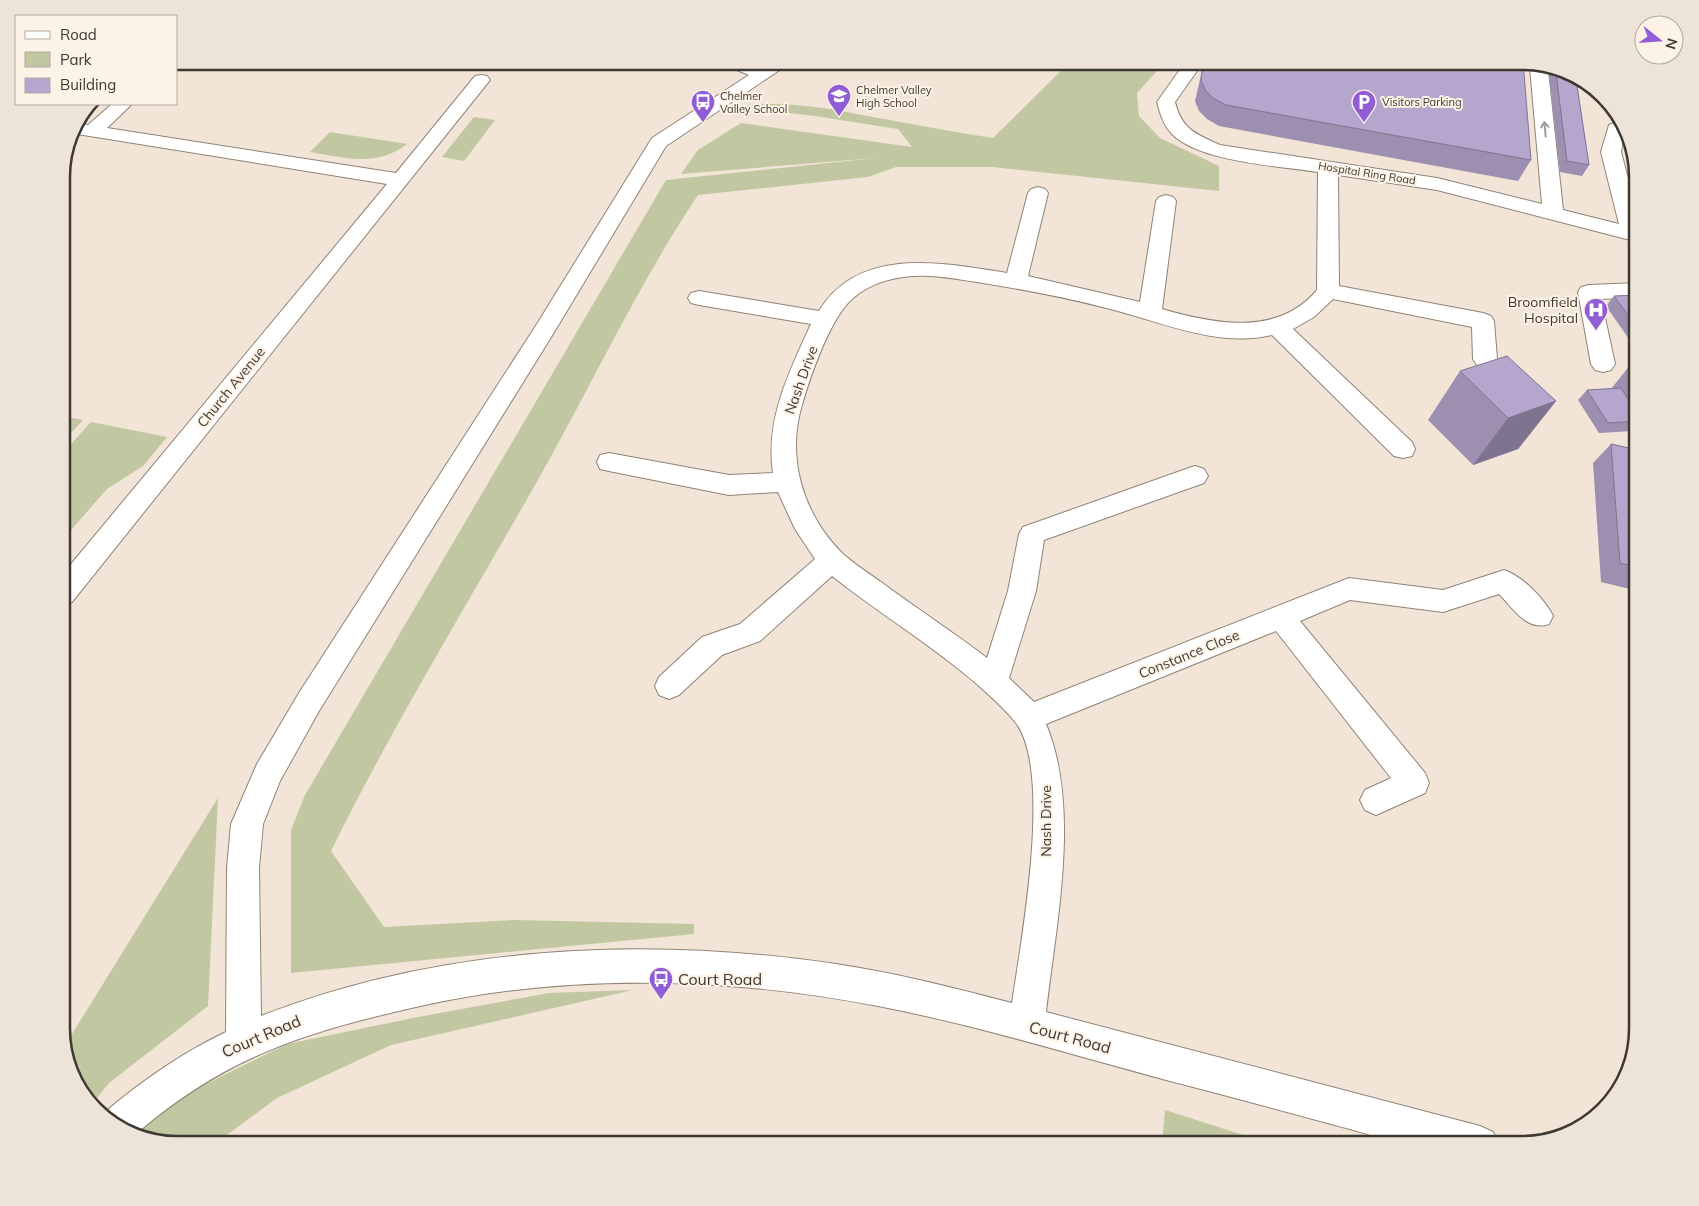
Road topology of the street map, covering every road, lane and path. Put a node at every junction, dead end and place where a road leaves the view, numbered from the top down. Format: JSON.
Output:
{"nodes":[{"id":1,"x":771,"y":70,"type":"edge"},
{"id":2,"x":1189,"y":70,"type":"edge"},
{"id":3,"x":1527,"y":70,"type":"edge"},
{"id":4,"x":1539,"y":72,"type":"edge"},
{"id":5,"x":481,"y":80,"type":"dead end"},
{"id":6,"x":121,"y":105,"type":"edge"},
{"id":7,"x":1617,"y":128,"type":"edge"},
{"id":8,"x":82,"y":129,"type":"edge"},
{"id":9,"x":1328,"y":167,"type":"junction"},
{"id":10,"x":401,"y":180,"type":"junction"},
{"id":11,"x":1038,"y":193,"type":"dead end"},
{"id":12,"x":1166,"y":201,"type":"dead end"},
{"id":13,"x":1545,"y":210,"type":"junction"},
{"id":14,"x":1629,"y":214,"type":"edge"},
{"id":15,"x":1629,"y":232,"type":"edge"},
{"id":16,"x":1016,"y":281,"type":"junction"},
{"id":17,"x":1629,"y":290,"type":"edge"},
{"id":18,"x":1328,"y":291,"type":"junction"},
{"id":19,"x":699,"y":298,"type":"dead end"},
{"id":20,"x":1150,"y":313,"type":"junction"},
{"id":21,"x":824,"y":319,"type":"junction"},
{"id":22,"x":1276,"y":326,"type":"junction"},
{"id":23,"x":1485,"y":359,"type":"dead end"},
{"id":24,"x":1603,"y":364,"type":"dead end"},
{"id":25,"x":1403,"y":449,"type":"dead end"},
{"id":26,"x":609,"y":462,"type":"dead end"},
{"id":27,"x":1195,"y":476,"type":"dead end"},
{"id":28,"x":787,"y":482,"type":"junction"},
{"id":29,"x":832,"y":560,"type":"junction"},
{"id":30,"x":70,"y":584,"type":"edge"},
{"id":31,"x":1538,"y":616,"type":"dead end"},
{"id":32,"x":1281,"y":617,"type":"junction"},
{"id":33,"x":994,"y":680,"type":"junction"},
{"id":34,"x":669,"y":686,"type":"dead end"},
{"id":35,"x":1030,"y":717,"type":"junction"},
{"id":36,"x":1376,"y":800,"type":"dead end"},
{"id":37,"x":1027,"y":1026,"type":"junction"},
{"id":38,"x":244,"y":1040,"type":"junction"},
{"id":39,"x":122,"y":1121,"type":"edge"},
{"id":40,"x":1446,"y":1136,"type":"edge"}],
"edges":[{"from":1,"to":38,"type":"street"},
{"from":2,"to":9,"type":"street","name":"Hospital Ring Road"},
{"from":3,"to":13,"type":"street"},
{"from":13,"to":4,"type":"street","one_way":true},
{"from":5,"to":10,"type":"street","name":"Church Avenue"},
{"from":6,"to":8,"type":"street"},
{"from":7,"to":14,"type":"street"},
{"from":8,"to":10,"type":"street"},
{"from":9,"to":13,"type":"street","name":"Hospital Ring Road"},
{"from":9,"to":18,"type":"street"},
{"from":10,"to":30,"type":"street","name":"Church Avenue"},
{"from":11,"to":16,"type":"street"},
{"from":12,"to":20,"type":"street"},
{"from":13,"to":15,"type":"street","name":"Hospital Ring Road"},
{"from":16,"to":20,"type":"street","name":"Nash Drive"},
{"from":16,"to":21,"type":"street","name":"Nash Drive"},
{"from":17,"to":24,"type":"street"},
{"from":18,"to":22,"type":"street","name":"Nash Drive"},
{"from":18,"to":23,"type":"street"},
{"from":19,"to":21,"type":"street"},
{"from":20,"to":22,"type":"street","name":"Nash Drive"},
{"from":21,"to":28,"type":"street","name":"Nash Drive"},
{"from":22,"to":25,"type":"street"},
{"from":26,"to":28,"type":"street"},
{"from":27,"to":33,"type":"street"},
{"from":28,"to":29,"type":"street","name":"Nash Drive"},
{"from":29,"to":33,"type":"street","name":"Nash Drive"},
{"from":29,"to":34,"type":"street"},
{"from":31,"to":32,"type":"street","name":"Constance Close"},
{"from":32,"to":35,"type":"street","name":"Constance Close"},
{"from":32,"to":36,"type":"street"},
{"from":33,"to":35,"type":"street","name":"Nash Drive"},
{"from":35,"to":37,"type":"street","name":"Nash Drive"},
{"from":37,"to":38,"type":"street","name":"Court Road"},
{"from":37,"to":40,"type":"street","name":"Court Road"},
{"from":38,"to":39,"type":"street","name":"Court Road"}]}
